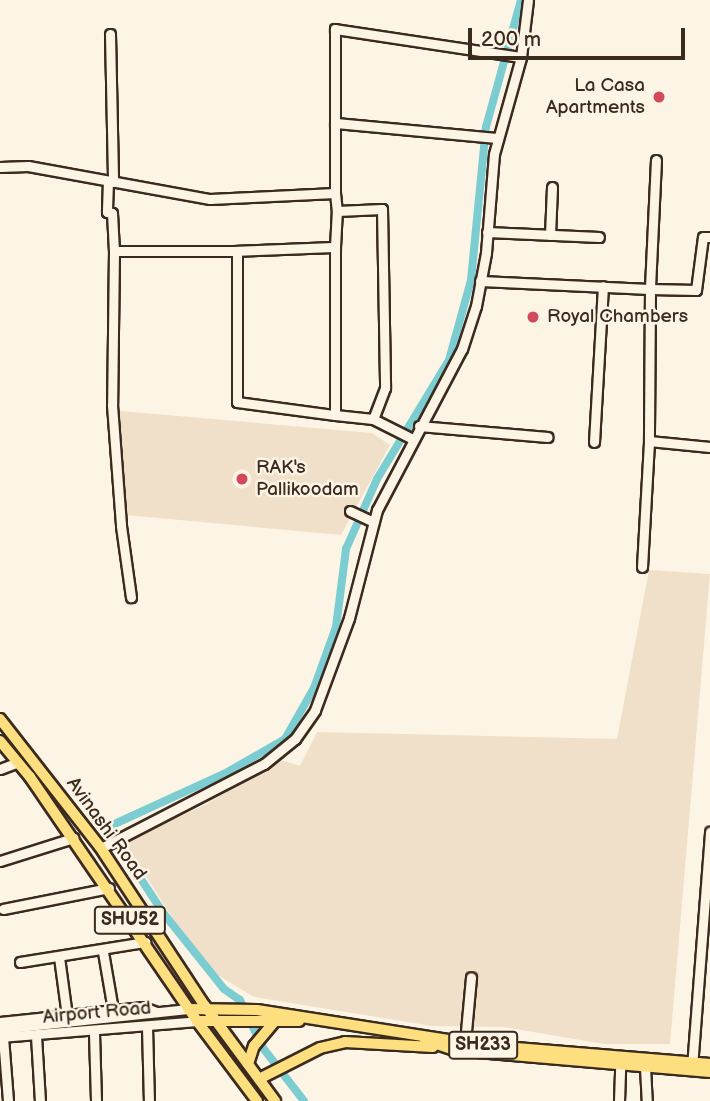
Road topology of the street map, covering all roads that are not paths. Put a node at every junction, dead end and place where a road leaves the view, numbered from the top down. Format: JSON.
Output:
{"nodes":[{"id":1,"x":528,"y":0,"type":"edge"},
{"id":2,"x":110,"y":34,"type":"dead end"},
{"id":3,"x":519,"y":57,"type":"junction"},
{"id":4,"x":335,"y":123,"type":"junction"},
{"id":5,"x":494,"y":138,"type":"junction"},
{"id":6,"x":656,"y":160,"type":"dead end"},
{"id":7,"x":0,"y":167,"type":"edge"},
{"id":8,"x":110,"y":182,"type":"junction"},
{"id":9,"x":552,"y":187,"type":"dead end"},
{"id":10,"x":335,"y":193,"type":"junction"},
{"id":11,"x":337,"y":211,"type":"junction"},
{"id":12,"x":487,"y":232,"type":"junction"},
{"id":13,"x":550,"y":234,"type":"junction"},
{"id":14,"x":599,"y":237,"type":"dead end"},
{"id":15,"x":710,"y":237,"type":"edge"},
{"id":16,"x":335,"y":247,"type":"junction"},
{"id":17,"x":114,"y":251,"type":"junction"},
{"id":18,"x":237,"y":251,"type":"junction"},
{"id":19,"x":481,"y":281,"type":"junction"},
{"id":20,"x":603,"y":286,"type":"junction"},
{"id":21,"x":650,"y":289,"type":"junction"},
{"id":22,"x":335,"y":415,"type":"junction"},
{"id":23,"x":373,"y":419,"type":"junction"},
{"id":24,"x":419,"y":426,"type":"junction"},
{"id":25,"x":548,"y":437,"type":"dead end"},
{"id":26,"x":412,"y":438,"type":"junction"},
{"id":27,"x":649,"y":441,"type":"junction"},
{"id":28,"x":594,"y":442,"type":"dead end"},
{"id":29,"x":710,"y":447,"type":"edge"},
{"id":30,"x":353,"y":512,"type":"dead end"},
{"id":31,"x":369,"y":520,"type":"junction"},
{"id":32,"x":642,"y":567,"type":"dead end"},
{"id":33,"x":131,"y":597,"type":"dead end"},
{"id":34,"x":0,"y":719,"type":"edge"},
{"id":35,"x":0,"y":741,"type":"edge"},
{"id":36,"x":18,"y":762,"type":"junction"},
{"id":37,"x":0,"y":769,"type":"edge"},
{"id":38,"x":710,"y":832,"type":"edge"},
{"id":39,"x":73,"y":838,"type":"junction"},
{"id":40,"x":101,"y":848,"type":"junction"},
{"id":41,"x":709,"y":851,"type":"edge"},
{"id":42,"x":0,"y":861,"type":"edge"},
{"id":43,"x":707,"y":887,"type":"edge"},
{"id":44,"x":109,"y":888,"type":"junction"},
{"id":45,"x":3,"y":909,"type":"dead end"},
{"id":46,"x":706,"y":925,"type":"edge"},
{"id":47,"x":145,"y":942,"type":"junction"},
{"id":48,"x":103,"y":952,"type":"junction"},
{"id":49,"x":59,"y":957,"type":"junction"},
{"id":50,"x":20,"y":962,"type":"dead end"},
{"id":51,"x":471,"y":977,"type":"dead end"},
{"id":52,"x":205,"y":1006,"type":"junction"},
{"id":53,"x":188,"y":1009,"type":"junction"},
{"id":54,"x":113,"y":1010,"type":"junction"},
{"id":55,"x":158,"y":1013,"type":"junction"},
{"id":56,"x":67,"y":1016,"type":"junction"},
{"id":57,"x":197,"y":1021,"type":"junction"},
{"id":58,"x":216,"y":1021,"type":"junction"},
{"id":59,"x":0,"y":1022,"type":"edge"},
{"id":60,"x":271,"y":1022,"type":"junction"},
{"id":61,"x":147,"y":1027,"type":"junction"},
{"id":62,"x":94,"y":1033,"type":"junction"},
{"id":63,"x":1,"y":1034,"type":"edge"},
{"id":64,"x":36,"y":1036,"type":"junction"},
{"id":65,"x":459,"y":1046,"type":"junction"},
{"id":66,"x":248,"y":1063,"type":"junction"},
{"id":67,"x":710,"y":1064,"type":"edge"},
{"id":68,"x":620,"y":1065,"type":"junction"},
{"id":69,"x":692,"y":1066,"type":"junction"},
{"id":70,"x":645,"y":1067,"type":"junction"},
{"id":71,"x":710,"y":1072,"type":"edge"},
{"id":72,"x":262,"y":1077,"type":"junction"},
{"id":73,"x":8,"y":1101,"type":"edge"},
{"id":74,"x":40,"y":1101,"type":"edge"},
{"id":75,"x":96,"y":1101,"type":"edge"},
{"id":76,"x":149,"y":1101,"type":"edge"},
{"id":77,"x":257,"y":1101,"type":"edge"},
{"id":78,"x":275,"y":1101,"type":"edge"},
{"id":79,"x":619,"y":1101,"type":"edge"},
{"id":80,"x":647,"y":1101,"type":"edge"}],
"edges":[{"from":1,"to":3,"type":"street"},
{"from":2,"to":8,"type":"street"},
{"from":3,"to":4,"type":"street"},
{"from":3,"to":5,"type":"street"},
{"from":4,"to":5,"type":"street"},
{"from":4,"to":10,"type":"street"},
{"from":5,"to":12,"type":"street"},
{"from":6,"to":21,"type":"street"},
{"from":7,"to":8,"type":"street"},
{"from":8,"to":10,"type":"street"},
{"from":8,"to":17,"type":"street"},
{"from":9,"to":13,"type":"street"},
{"from":10,"to":11,"type":"street"},
{"from":11,"to":16,"type":"street"},
{"from":11,"to":23,"type":"street"},
{"from":12,"to":13,"type":"street"},
{"from":12,"to":19,"type":"street"},
{"from":13,"to":14,"type":"street"},
{"from":15,"to":21,"type":"street"},
{"from":16,"to":18,"type":"street"},
{"from":16,"to":22,"type":"street"},
{"from":17,"to":18,"type":"street"},
{"from":17,"to":33,"type":"street"},
{"from":18,"to":22,"type":"street"},
{"from":19,"to":20,"type":"street"},
{"from":19,"to":24,"type":"street"},
{"from":20,"to":21,"type":"street"},
{"from":20,"to":28,"type":"street"},
{"from":21,"to":27,"type":"street"},
{"from":22,"to":23,"type":"street"},
{"from":23,"to":26,"type":"street"},
{"from":24,"to":25,"type":"street"},
{"from":24,"to":26,"type":"street"},
{"from":26,"to":31,"type":"street"},
{"from":27,"to":29,"type":"street"},
{"from":27,"to":32,"type":"street"},
{"from":30,"to":31,"type":"street"},
{"from":31,"to":40,"type":"street"},
{"from":34,"to":40,"type":"main road","name":"Avinashi Road","number":"SHU52"},
{"from":35,"to":36,"type":"main road","name":"Avinashi Road","number":"SHU52"},
{"from":36,"to":37,"type":"street"},
{"from":36,"to":39,"type":"main road","name":"Avinashi Road","number":"SHU52"},
{"from":38,"to":41,"type":"street"},
{"from":39,"to":42,"type":"street"},
{"from":39,"to":44,"type":"main road","name":"Avinashi Road","number":"SHU52"},
{"from":40,"to":52,"type":"main road","name":"Avinashi Road","number":"SHU52"},
{"from":41,"to":43,"type":"street"},
{"from":43,"to":46,"type":"street"},
{"from":44,"to":45,"type":"street"},
{"from":44,"to":47,"type":"main road","name":"Avinashi Road","number":"SHU52"},
{"from":46,"to":69,"type":"street"},
{"from":47,"to":48,"type":"street"},
{"from":47,"to":53,"type":"main road","name":"Avinashi Road","number":"SHU52"},
{"from":48,"to":49,"type":"street"},
{"from":48,"to":54,"type":"street"},
{"from":49,"to":50,"type":"street"},
{"from":49,"to":56,"type":"street"},
{"from":51,"to":65,"type":"street"},
{"from":52,"to":53,"type":"main road","number":"SH233"},
{"from":52,"to":58,"type":"main road","name":"Avinashi Road","number":"SHU52"},
{"from":52,"to":65,"type":"main road","number":"SH233"},
{"from":53,"to":55,"type":"street","name":"Airport Road"},
{"from":53,"to":57,"type":"main road","name":"Avinashi Road","number":"SHU52"},
{"from":54,"to":55,"type":"street"},
{"from":54,"to":56,"type":"street"},
{"from":55,"to":63,"type":"street","name":"Airport Road"},
{"from":56,"to":59,"type":"street"},
{"from":57,"to":58,"type":"main road","number":"SH233"},
{"from":57,"to":61,"type":"street","name":"Airport Road"},
{"from":57,"to":77,"type":"main road","name":"Avinashi Road","number":"SHU52"},
{"from":58,"to":60,"type":"main road","number":"SH233"},
{"from":58,"to":66,"type":"main road","name":"Avinashi Road","number":"SHU52"},
{"from":60,"to":65,"type":"main road","number":"SH233"},
{"from":60,"to":66,"type":"main road"},
{"from":61,"to":62,"type":"street","name":"Airport Road"},
{"from":61,"to":76,"type":"street"},
{"from":62,"to":64,"type":"street","name":"Airport Road"},
{"from":62,"to":75,"type":"street"},
{"from":63,"to":64,"type":"street","name":"Airport Road"},
{"from":63,"to":73,"type":"street"},
{"from":64,"to":74,"type":"street"},
{"from":65,"to":68,"type":"main road","number":"SH233"},
{"from":65,"to":69,"type":"main road","number":"SH233"},
{"from":65,"to":72,"type":"main road"},
{"from":66,"to":72,"type":"main road","name":"Avinashi Road","number":"SHU52"},
{"from":67,"to":69,"type":"main road","number":"SH233"},
{"from":68,"to":70,"type":"main road","number":"SH233"},
{"from":68,"to":79,"type":"street"},
{"from":69,"to":70,"type":"main road","number":"SH233"},
{"from":69,"to":71,"type":"main road","number":"SH233"},
{"from":70,"to":80,"type":"street"},
{"from":72,"to":78,"type":"main road","name":"Avinashi Road","number":"SHU52"}]}
